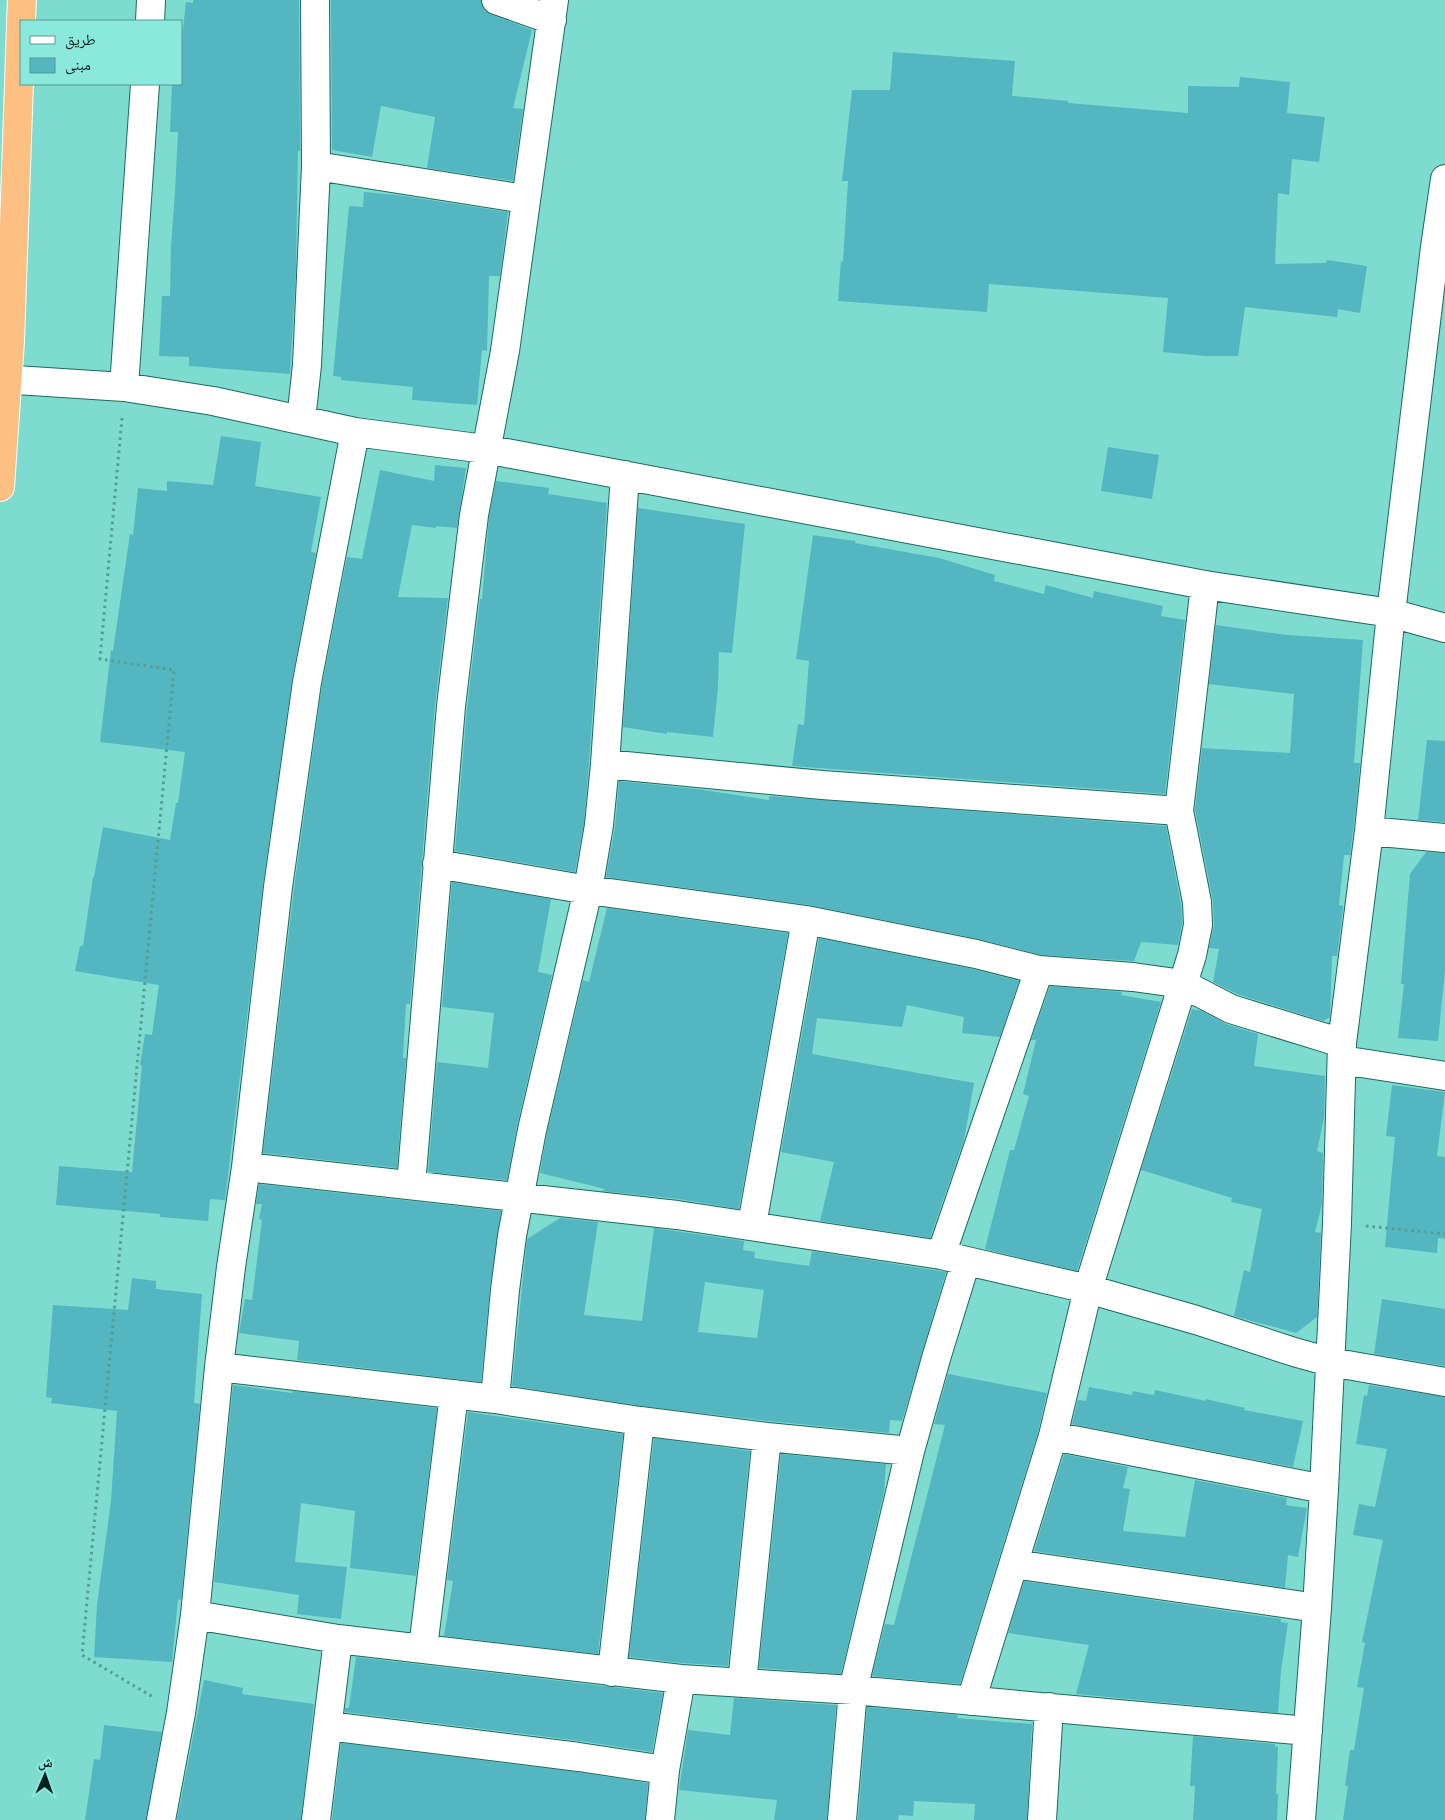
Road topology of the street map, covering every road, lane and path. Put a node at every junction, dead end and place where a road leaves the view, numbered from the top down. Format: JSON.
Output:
{"nodes":[{"id":1,"x":22,"y":0,"type":"edge"},
{"id":2,"x":151,"y":0,"type":"edge"},
{"id":3,"x":315,"y":0,"type":"edge"},
{"id":4,"x":496,"y":0,"type":"edge"},
{"id":5,"x":553,"y":10,"type":"edge"},
{"id":6,"x":21,"y":20,"type":"edge"},
{"id":7,"x":150,"y":20,"type":"edge"},
{"id":8,"x":20,"y":44,"type":"edge"},
{"id":9,"x":145,"y":85,"type":"edge"},
{"id":10,"x":316,"y":166,"type":"junction"},
{"id":11,"x":1445,"y":179,"type":"edge"},
{"id":12,"x":525,"y":199,"type":"junction"},
{"id":13,"x":1440,"y":247,"type":"edge"},
{"id":14,"x":4,"y":379,"type":"edge"},
{"id":15,"x":124,"y":387,"type":"junction"},
{"id":16,"x":302,"y":420,"type":"junction"},
{"id":17,"x":355,"y":432,"type":"junction"},
{"id":18,"x":485,"y":449,"type":"junction"},
{"id":19,"x":625,"y":475,"type":"junction"},
{"id":20,"x":0,"y":487,"type":"edge"},
{"id":21,"x":1204,"y":585,"type":"junction"},
{"id":22,"x":1391,"y":613,"type":"junction"},
{"id":23,"x":1445,"y":628,"type":"edge"},
{"id":24,"x":605,"y":764,"type":"junction"},
{"id":25,"x":1179,"y":811,"type":"junction"},
{"id":26,"x":1369,"y":831,"type":"junction"},
{"id":27,"x":1445,"y":838,"type":"edge"},
{"id":28,"x":437,"y":864,"type":"junction"},
{"id":29,"x":588,"y":890,"type":"junction"},
{"id":30,"x":806,"y":920,"type":"junction"},
{"id":31,"x":1039,"y":970,"type":"junction"},
{"id":32,"x":1182,"y":984,"type":"junction"},
{"id":33,"x":1342,"y":1052,"type":"junction"},
{"id":34,"x":1445,"y":1076,"type":"edge"},
{"id":35,"x":246,"y":1167,"type":"junction"},
{"id":36,"x":411,"y":1185,"type":"junction"},
{"id":37,"x":520,"y":1196,"type":"junction"},
{"id":38,"x":1337,"y":1223,"type":"junction"},
{"id":39,"x":752,"y":1225,"type":"junction"},
{"id":40,"x":1445,"y":1234,"type":"edge"},
{"id":41,"x":954,"y":1258,"type":"junction"},
{"id":42,"x":1088,"y":1290,"type":"junction"},
{"id":43,"x":1330,"y":1362,"type":"junction"},
{"id":44,"x":219,"y":1367,"type":"junction"},
{"id":45,"x":1445,"y":1382,"type":"edge"},
{"id":46,"x":454,"y":1394,"type":"junction"},
{"id":47,"x":495,"y":1399,"type":"junction"},
{"id":48,"x":640,"y":1421,"type":"junction"},
{"id":49,"x":1053,"y":1436,"type":"junction"},
{"id":50,"x":767,"y":1437,"type":"junction"},
{"id":51,"x":910,"y":1451,"type":"junction"},
{"id":52,"x":1324,"y":1489,"type":"junction"},
{"id":53,"x":1014,"y":1564,"type":"junction"},
{"id":54,"x":1317,"y":1608,"type":"junction"},
{"id":55,"x":195,"y":1615,"type":"junction"},
{"id":56,"x":338,"y":1639,"type":"junction"},
{"id":57,"x":423,"y":1648,"type":"junction"},
{"id":58,"x":612,"y":1672,"type":"junction"},
{"id":59,"x":681,"y":1679,"type":"junction"},
{"id":60,"x":742,"y":1683,"type":"junction"},
{"id":61,"x":853,"y":1690,"type":"junction"},
{"id":62,"x":971,"y":1701,"type":"junction"},
{"id":63,"x":1050,"y":1708,"type":"junction"},
{"id":64,"x":181,"y":1713,"type":"junction"},
{"id":65,"x":328,"y":1726,"type":"junction"},
{"id":66,"x":1308,"y":1731,"type":"junction"},
{"id":67,"x":665,"y":1770,"type":"junction"},
{"id":68,"x":161,"y":1820,"type":"edge"},
{"id":69,"x":316,"y":1820,"type":"edge"},
{"id":70,"x":660,"y":1820,"type":"edge"},
{"id":71,"x":842,"y":1820,"type":"edge"},
{"id":72,"x":1042,"y":1820,"type":"edge"},
{"id":73,"x":1301,"y":1820,"type":"edge"}],
"edges":[{"from":1,"to":6,"type":"highway"},
{"from":2,"to":7,"type":"street"},
{"from":3,"to":10,"type":"street"},
{"from":4,"to":5,"type":"street"},
{"from":5,"to":12,"type":"street"},
{"from":8,"to":14,"type":"highway"},
{"from":9,"to":15,"type":"street"},
{"from":10,"to":12,"type":"street"},
{"from":10,"to":16,"type":"street"},
{"from":11,"to":13,"type":"street"},
{"from":12,"to":18,"type":"street"},
{"from":13,"to":22,"type":"street"},
{"from":14,"to":15,"type":"street"},
{"from":14,"to":20,"type":"highway"},
{"from":15,"to":16,"type":"street"},
{"from":15,"to":64,"type":"path"},
{"from":16,"to":17,"type":"street"},
{"from":17,"to":18,"type":"street"},
{"from":17,"to":35,"type":"street"},
{"from":18,"to":19,"type":"street"},
{"from":18,"to":28,"type":"street"},
{"from":19,"to":21,"type":"street"},
{"from":19,"to":24,"type":"street"},
{"from":21,"to":22,"type":"street"},
{"from":21,"to":25,"type":"street"},
{"from":22,"to":23,"type":"street"},
{"from":22,"to":26,"type":"street"},
{"from":24,"to":25,"type":"street"},
{"from":24,"to":29,"type":"street"},
{"from":25,"to":32,"type":"street"},
{"from":26,"to":27,"type":"street"},
{"from":26,"to":33,"type":"street"},
{"from":28,"to":29,"type":"street"},
{"from":28,"to":36,"type":"street"},
{"from":29,"to":30,"type":"street"},
{"from":29,"to":37,"type":"street"},
{"from":30,"to":31,"type":"street"},
{"from":30,"to":39,"type":"street"},
{"from":31,"to":32,"type":"street"},
{"from":31,"to":41,"type":"street"},
{"from":32,"to":33,"type":"street"},
{"from":32,"to":42,"type":"street"},
{"from":33,"to":34,"type":"street"},
{"from":33,"to":38,"type":"street"},
{"from":35,"to":36,"type":"street"},
{"from":35,"to":44,"type":"street"},
{"from":36,"to":37,"type":"street"},
{"from":37,"to":39,"type":"street"},
{"from":37,"to":47,"type":"street"},
{"from":38,"to":40,"type":"path"},
{"from":38,"to":43,"type":"street"},
{"from":39,"to":41,"type":"street"},
{"from":41,"to":42,"type":"street"},
{"from":41,"to":51,"type":"street"},
{"from":42,"to":43,"type":"street"},
{"from":42,"to":49,"type":"street"},
{"from":43,"to":45,"type":"street"},
{"from":43,"to":52,"type":"street"},
{"from":44,"to":46,"type":"street"},
{"from":44,"to":55,"type":"street"},
{"from":46,"to":47,"type":"street"},
{"from":46,"to":57,"type":"street"},
{"from":47,"to":48,"type":"street"},
{"from":48,"to":50,"type":"street"},
{"from":48,"to":58,"type":"street"},
{"from":49,"to":52,"type":"street"},
{"from":49,"to":53,"type":"street"},
{"from":50,"to":51,"type":"street"},
{"from":50,"to":60,"type":"street"},
{"from":51,"to":61,"type":"street"},
{"from":52,"to":54,"type":"street"},
{"from":53,"to":54,"type":"street"},
{"from":53,"to":62,"type":"street"},
{"from":54,"to":66,"type":"street"},
{"from":55,"to":56,"type":"street"},
{"from":55,"to":64,"type":"street"},
{"from":56,"to":57,"type":"street"},
{"from":56,"to":65,"type":"street"},
{"from":57,"to":58,"type":"street"},
{"from":58,"to":59,"type":"street"},
{"from":59,"to":60,"type":"street"},
{"from":59,"to":67,"type":"street"},
{"from":60,"to":61,"type":"street"},
{"from":61,"to":62,"type":"street"},
{"from":61,"to":71,"type":"street"},
{"from":62,"to":63,"type":"street"},
{"from":63,"to":66,"type":"street"},
{"from":63,"to":72,"type":"street"},
{"from":64,"to":68,"type":"street"},
{"from":65,"to":67,"type":"street"},
{"from":65,"to":69,"type":"street"},
{"from":66,"to":73,"type":"street"},
{"from":67,"to":70,"type":"street"}]}
